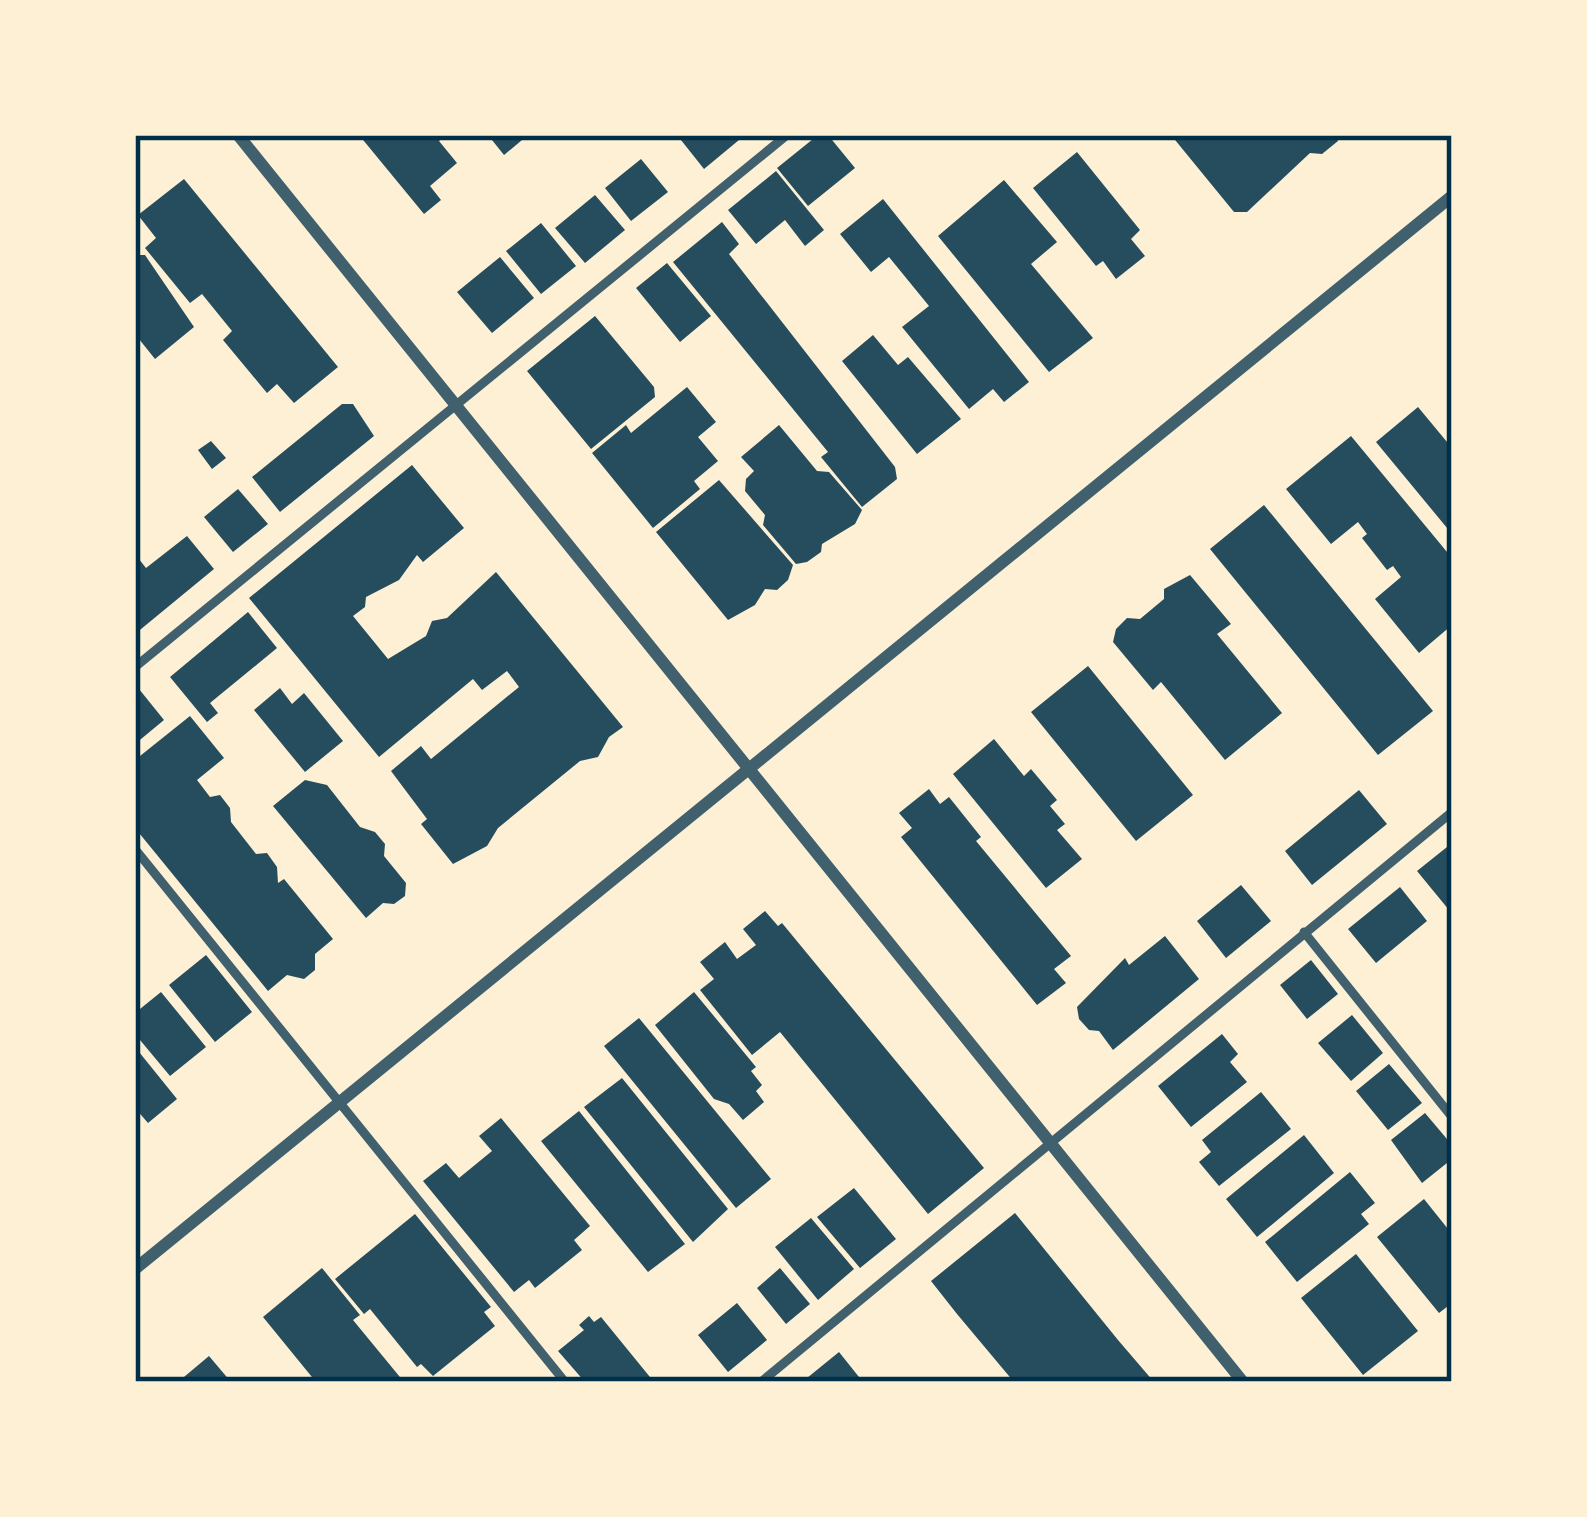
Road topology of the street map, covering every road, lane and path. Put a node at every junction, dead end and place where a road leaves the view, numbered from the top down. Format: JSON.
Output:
{"nodes":[{"id":1,"x":238,"y":135,"type":"edge"},
{"id":2,"x":787,"y":135,"type":"edge"},
{"id":3,"x":1452,"y":196,"type":"edge"},
{"id":4,"x":457,"y":406,"type":"junction"},
{"id":5,"x":135,"y":667,"type":"edge"},
{"id":6,"x":749,"y":768,"type":"junction"},
{"id":7,"x":1452,"y":812,"type":"edge"},
{"id":8,"x":135,"y":849,"type":"edge"},
{"id":9,"x":1304,"y":932,"type":"junction"},
{"id":10,"x":339,"y":1102,"type":"junction"},
{"id":11,"x":1452,"y":1117,"type":"edge"},
{"id":12,"x":1049,"y":1141,"type":"junction"},
{"id":13,"x":135,"y":1269,"type":"edge"},
{"id":14,"x":565,"y":1382,"type":"edge"},
{"id":15,"x":761,"y":1382,"type":"edge"},
{"id":16,"x":1244,"y":1382,"type":"edge"}],
"edges":[{"from":1,"to":4,"type":"street"},
{"from":2,"to":4,"type":"lane"},
{"from":3,"to":6,"type":"street"},
{"from":4,"to":5,"type":"lane"},
{"from":4,"to":6,"type":"street"},
{"from":6,"to":10,"type":"street"},
{"from":6,"to":12,"type":"street"},
{"from":7,"to":9,"type":"lane"},
{"from":8,"to":10,"type":"lane"},
{"from":9,"to":11,"type":"lane"},
{"from":9,"to":12,"type":"lane"},
{"from":10,"to":13,"type":"street"},
{"from":10,"to":14,"type":"lane"},
{"from":12,"to":15,"type":"lane"},
{"from":12,"to":16,"type":"street"}]}
